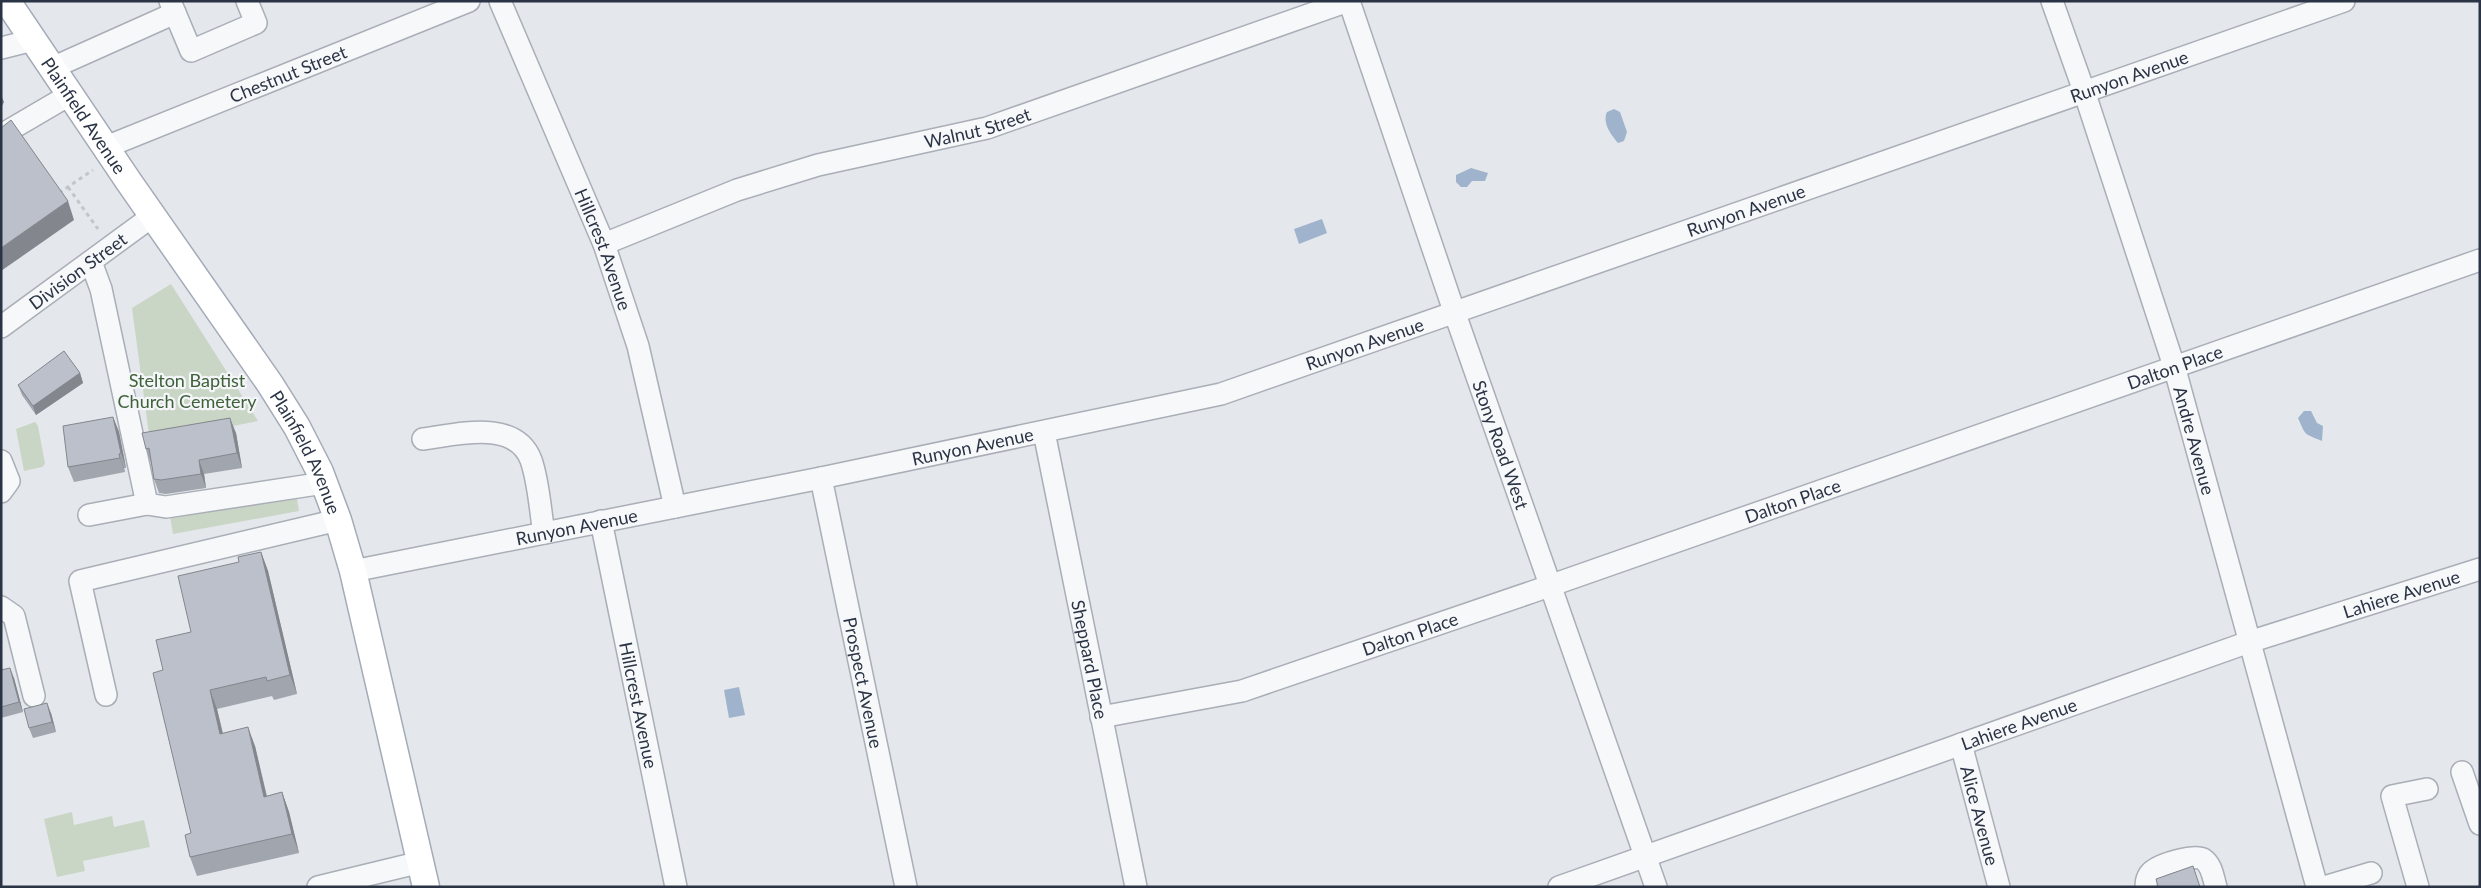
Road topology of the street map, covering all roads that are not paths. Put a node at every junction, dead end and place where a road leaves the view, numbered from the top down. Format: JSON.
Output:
{"nodes":[{"id":1,"x":247,"y":1,"type":"edge"},
{"id":2,"x":469,"y":1,"type":"edge"},
{"id":3,"x":500,"y":1,"type":"edge"},
{"id":4,"x":1349,"y":1,"type":"edge"},
{"id":5,"x":2052,"y":1,"type":"edge"},
{"id":6,"x":2344,"y":1,"type":"edge"},
{"id":7,"x":172,"y":7,"type":"edge"},
{"id":8,"x":9,"y":13,"type":"edge"},
{"id":9,"x":33,"y":40,"type":"junction"},
{"id":10,"x":1,"y":48,"type":"edge"},
{"id":11,"x":52,"y":68,"type":"junction"},
{"id":12,"x":2084,"y":91,"type":"junction"},
{"id":13,"x":70,"y":94,"type":"junction"},
{"id":14,"x":1,"y":135,"type":"edge"},
{"id":15,"x":106,"y":147,"type":"junction"},
{"id":16,"x":154,"y":215,"type":"junction"},
{"id":17,"x":604,"y":244,"type":"junction"},
{"id":18,"x":2480,"y":260,"type":"edge"},
{"id":19,"x":91,"y":262,"type":"junction"},
{"id":20,"x":1454,"y":311,"type":"junction"},
{"id":21,"x":1,"y":327,"type":"edge"},
{"id":22,"x":2174,"y":366,"type":"junction"},
{"id":23,"x":1044,"y":432,"type":"junction"},
{"id":24,"x":423,"y":439,"type":"dead end"},
{"id":25,"x":1,"y":461,"type":"edge"},
{"id":26,"x":821,"y":478,"type":"junction"},
{"id":27,"x":324,"y":483,"type":"junction"},
{"id":28,"x":1,"y":492,"type":"edge"},
{"id":29,"x":147,"y":504,"type":"junction"},
{"id":30,"x":675,"y":507,"type":"junction"},
{"id":31,"x":89,"y":515,"type":"dead end"},
{"id":32,"x":338,"y":520,"type":"junction"},
{"id":33,"x":601,"y":522,"type":"junction"},
{"id":34,"x":544,"y":533,"type":"junction"},
{"id":35,"x":2480,"y":569,"type":"edge"},
{"id":36,"x":353,"y":571,"type":"junction"},
{"id":37,"x":1550,"y":586,"type":"junction"},
{"id":38,"x":1,"y":606,"type":"edge"},
{"id":39,"x":2249,"y":642,"type":"junction"},
{"id":40,"x":106,"y":695,"type":"dead end"},
{"id":41,"x":34,"y":696,"type":"dead end"},
{"id":42,"x":1100,"y":717,"type":"junction"},
{"id":43,"x":1961,"y":744,"type":"junction"},
{"id":44,"x":2462,"y":772,"type":"dead end"},
{"id":45,"x":2427,"y":789,"type":"dead end"},
{"id":46,"x":2480,"y":824,"type":"edge"},
{"id":47,"x":1644,"y":857,"type":"junction"},
{"id":48,"x":421,"y":862,"type":"junction"},
{"id":49,"x":2371,"y":873,"type":"dead end"},
{"id":50,"x":318,"y":887,"type":"edge"},
{"id":51,"x":426,"y":887,"type":"edge"},
{"id":52,"x":676,"y":887,"type":"edge"},
{"id":53,"x":906,"y":887,"type":"edge"},
{"id":54,"x":1136,"y":887,"type":"edge"},
{"id":55,"x":1559,"y":887,"type":"edge"},
{"id":56,"x":1656,"y":887,"type":"edge"},
{"id":57,"x":1999,"y":887,"type":"edge"},
{"id":58,"x":2146,"y":887,"type":"edge"},
{"id":59,"x":2216,"y":887,"type":"edge"},
{"id":60,"x":2317,"y":887,"type":"edge"},
{"id":61,"x":2324,"y":887,"type":"edge"},
{"id":62,"x":2418,"y":887,"type":"edge"}],
"edges":[{"from":1,"to":7,"type":"street"},
{"from":2,"to":15,"type":"street","name":"Chestnut Street"},
{"from":3,"to":17,"type":"street","name":"Hillcrest Avenue"},
{"from":4,"to":17,"type":"street","name":"Walnut Street"},
{"from":4,"to":20,"type":"street","name":"Stony Road West"},
{"from":5,"to":12,"type":"street","name":"Andre Avenue"},
{"from":6,"to":12,"type":"street","name":"Runyon Avenue"},
{"from":7,"to":11,"type":"street"},
{"from":8,"to":9,"type":"main road","name":"Plainfield Avenue"},
{"from":9,"to":10,"type":"street"},
{"from":9,"to":11,"type":"main road","name":"Plainfield Avenue"},
{"from":11,"to":13,"type":"main road","name":"Plainfield Avenue"},
{"from":12,"to":20,"type":"street","name":"Runyon Avenue"},
{"from":12,"to":22,"type":"street","name":"Andre Avenue"},
{"from":13,"to":14,"type":"street"},
{"from":13,"to":15,"type":"main road","name":"Plainfield Avenue"},
{"from":15,"to":16,"type":"main road","name":"Plainfield Avenue"},
{"from":16,"to":19,"type":"street","name":"Division Street"},
{"from":16,"to":27,"type":"main road","name":"Plainfield Avenue"},
{"from":17,"to":30,"type":"street","name":"Hillcrest Avenue"},
{"from":18,"to":22,"type":"street","name":"Dalton Place"},
{"from":19,"to":21,"type":"street","name":"Division Street"},
{"from":19,"to":29,"type":"street"},
{"from":20,"to":23,"type":"street","name":"Runyon Avenue"},
{"from":20,"to":37,"type":"street","name":"Stony Road West"},
{"from":22,"to":37,"type":"street","name":"Dalton Place"},
{"from":22,"to":39,"type":"street","name":"Andre Avenue"},
{"from":23,"to":26,"type":"street","name":"Runyon Avenue"},
{"from":23,"to":42,"type":"street","name":"Sheppard Place"},
{"from":24,"to":34,"type":"street"},
{"from":25,"to":28,"type":"street"},
{"from":26,"to":30,"type":"street","name":"Runyon Avenue"},
{"from":26,"to":53,"type":"street","name":"Prospect Avenue"},
{"from":27,"to":29,"type":"street"},
{"from":27,"to":32,"type":"main road","name":"Plainfield Avenue"},
{"from":29,"to":31,"type":"street"},
{"from":30,"to":33,"type":"street","name":"Runyon Avenue"},
{"from":32,"to":36,"type":"main road","name":"Plainfield Avenue"},
{"from":32,"to":40,"type":"street"},
{"from":33,"to":34,"type":"street","name":"Runyon Avenue"},
{"from":33,"to":52,"type":"street","name":"Hillcrest Avenue"},
{"from":34,"to":36,"type":"street","name":"Runyon Avenue"},
{"from":35,"to":39,"type":"street","name":"Lahiere Avenue"},
{"from":36,"to":48,"type":"main road","name":"Plainfield Avenue"},
{"from":37,"to":42,"type":"street","name":"Dalton Place"},
{"from":37,"to":47,"type":"street","name":"Stony Road West"},
{"from":38,"to":41,"type":"street"},
{"from":39,"to":43,"type":"street","name":"Lahiere Avenue"},
{"from":39,"to":60,"type":"street","name":"Andre Avenue"},
{"from":42,"to":54,"type":"street","name":"Sheppard Place"},
{"from":43,"to":47,"type":"street","name":"Lahiere Avenue"},
{"from":43,"to":57,"type":"street","name":"Alice Avenue"},
{"from":44,"to":46,"type":"street"},
{"from":45,"to":62,"type":"street"},
{"from":47,"to":55,"type":"street","name":"Lahiere Avenue"},
{"from":47,"to":56,"type":"street","name":"Stony Road West"},
{"from":48,"to":50,"type":"street"},
{"from":48,"to":51,"type":"main road","name":"Plainfield Avenue"},
{"from":49,"to":61,"type":"street"},
{"from":58,"to":59,"type":"street"}]}
